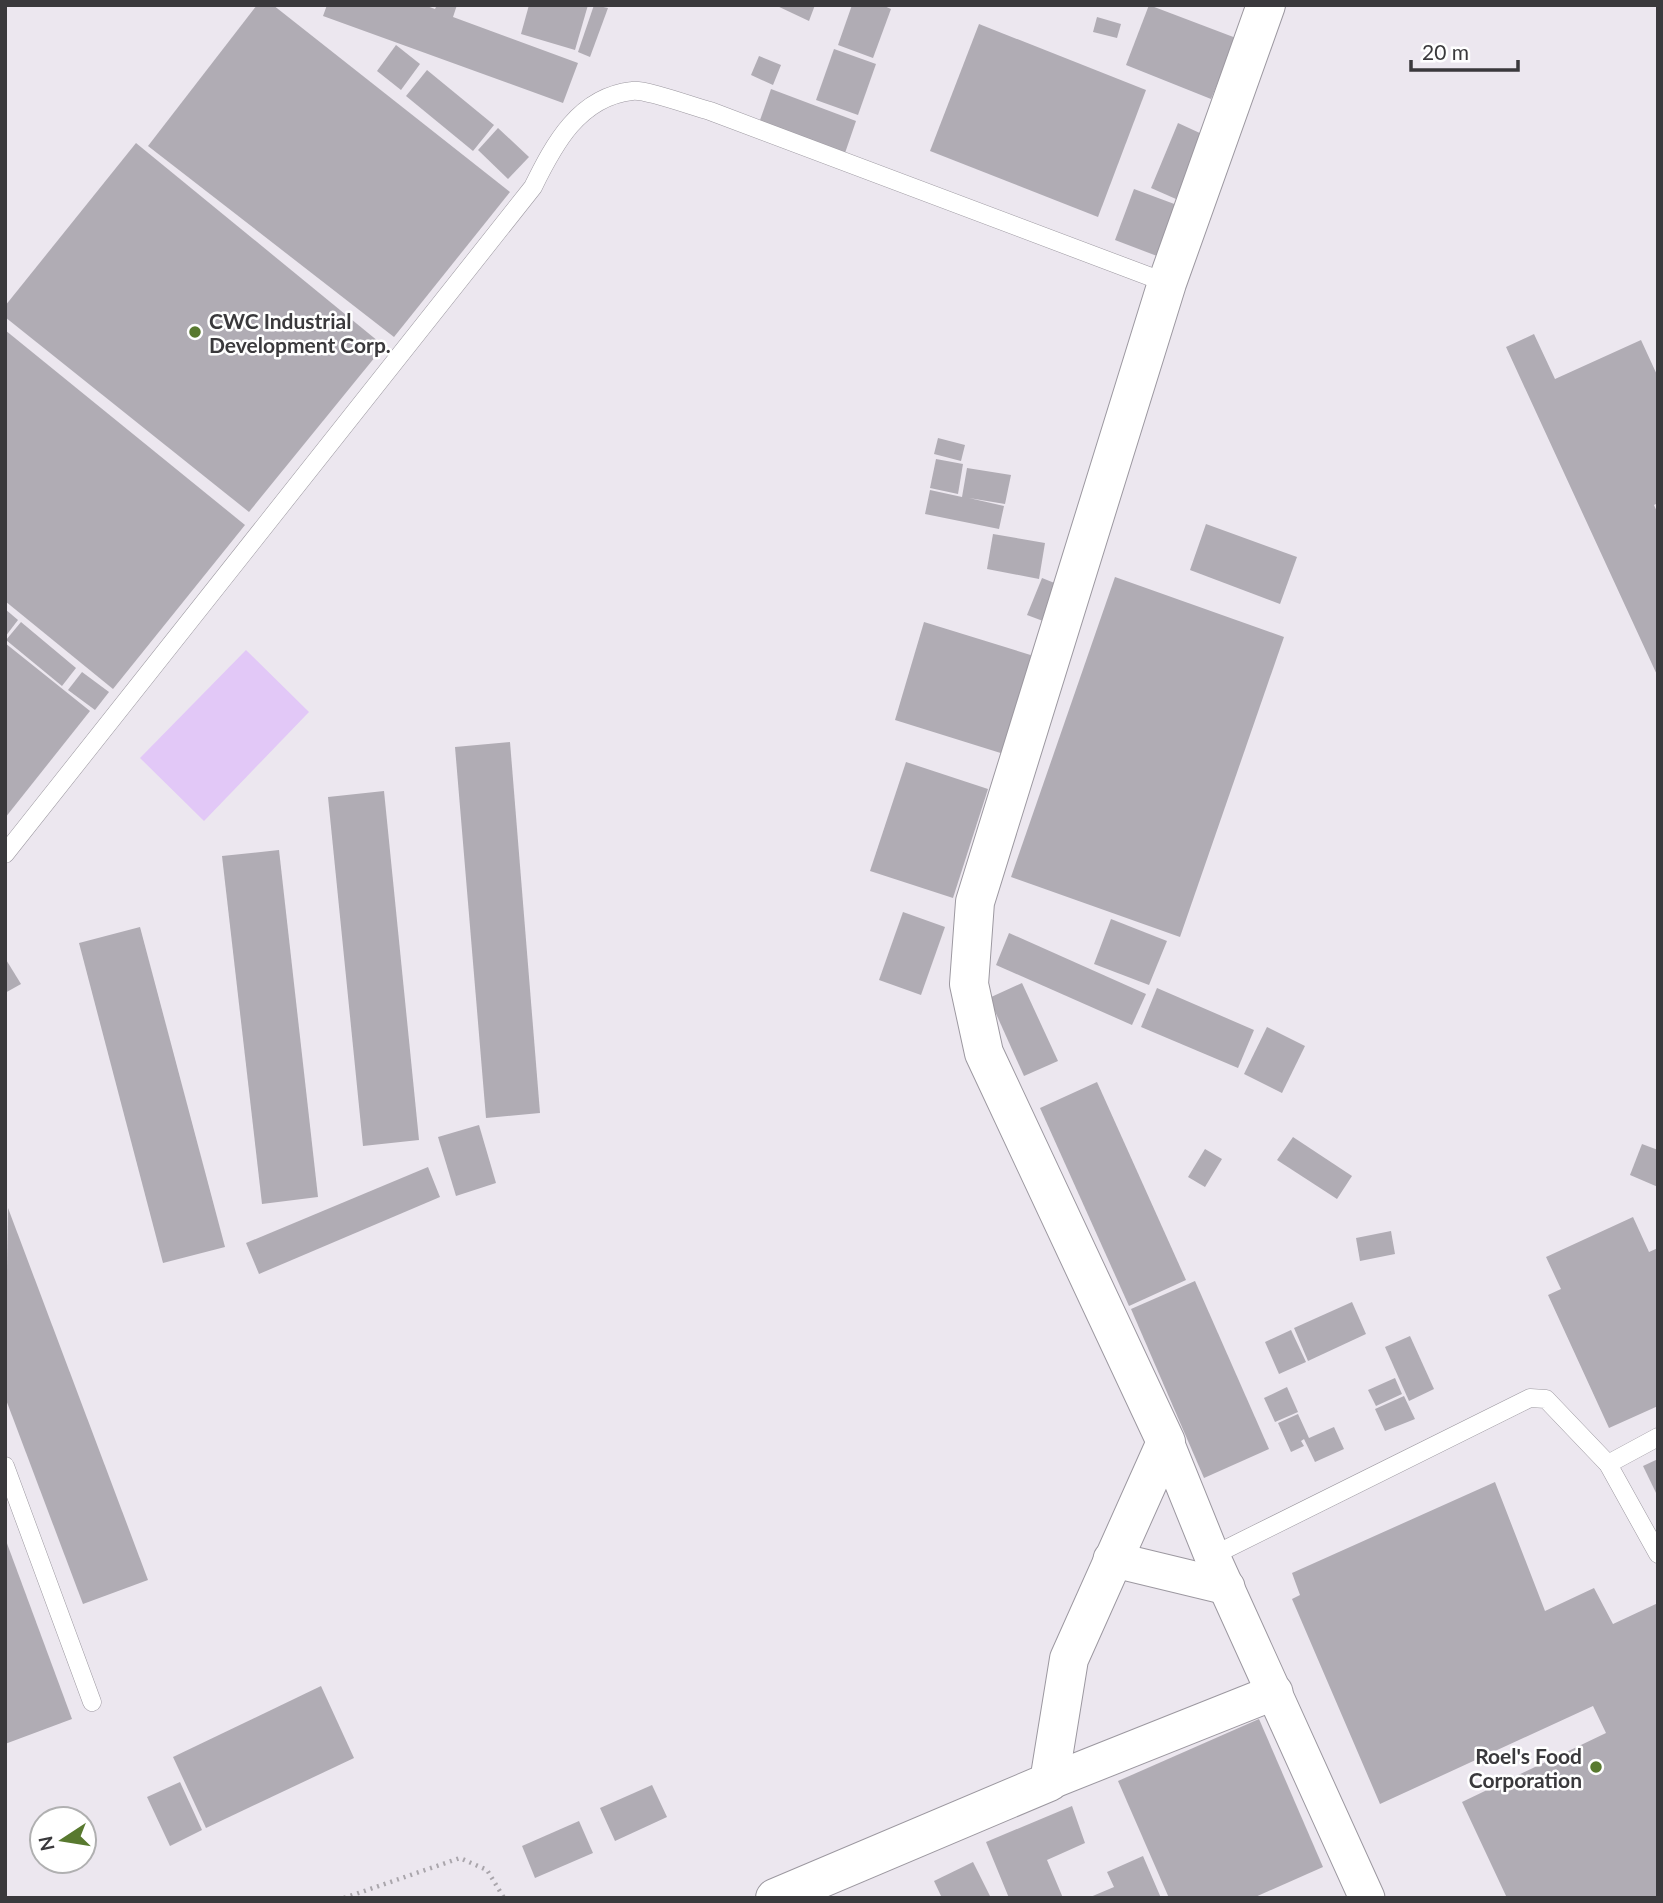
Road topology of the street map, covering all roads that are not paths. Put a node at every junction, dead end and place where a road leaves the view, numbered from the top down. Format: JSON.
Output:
{"nodes":[{"id":1,"x":1266,"y":5,"type":"edge"},
{"id":2,"x":1167,"y":284,"type":"junction"},
{"id":3,"x":5,"y":854,"type":"edge"},
{"id":4,"x":1658,"y":1437,"type":"edge"},
{"id":5,"x":1167,"y":1443,"type":"junction"},
{"id":6,"x":1608,"y":1464,"type":"junction"},
{"id":7,"x":5,"y":1466,"type":"edge"},
{"id":8,"x":1658,"y":1553,"type":"edge"},
{"id":9,"x":1111,"y":1559,"type":"junction"},
{"id":10,"x":1220,"y":1572,"type":"junction"},
{"id":11,"x":1275,"y":1692,"type":"junction"},
{"id":12,"x":92,"y":1702,"type":"dead end"},
{"id":13,"x":1049,"y":1782,"type":"junction"},
{"id":14,"x":775,"y":1898,"type":"edge"},
{"id":15,"x":1367,"y":1898,"type":"edge"}],
"edges":[{"from":1,"to":2,"type":"street"},
{"from":2,"to":3,"type":"lane"},
{"from":2,"to":5,"type":"street"},
{"from":4,"to":6,"type":"lane"},
{"from":5,"to":9,"type":"street"},
{"from":5,"to":10,"type":"street"},
{"from":6,"to":8,"type":"lane"},
{"from":6,"to":10,"type":"lane"},
{"from":7,"to":12,"type":"lane"},
{"from":9,"to":10,"type":"street"},
{"from":9,"to":13,"type":"street"},
{"from":10,"to":11,"type":"street"},
{"from":11,"to":13,"type":"street"},
{"from":11,"to":15,"type":"street"},
{"from":13,"to":14,"type":"street"}]}
